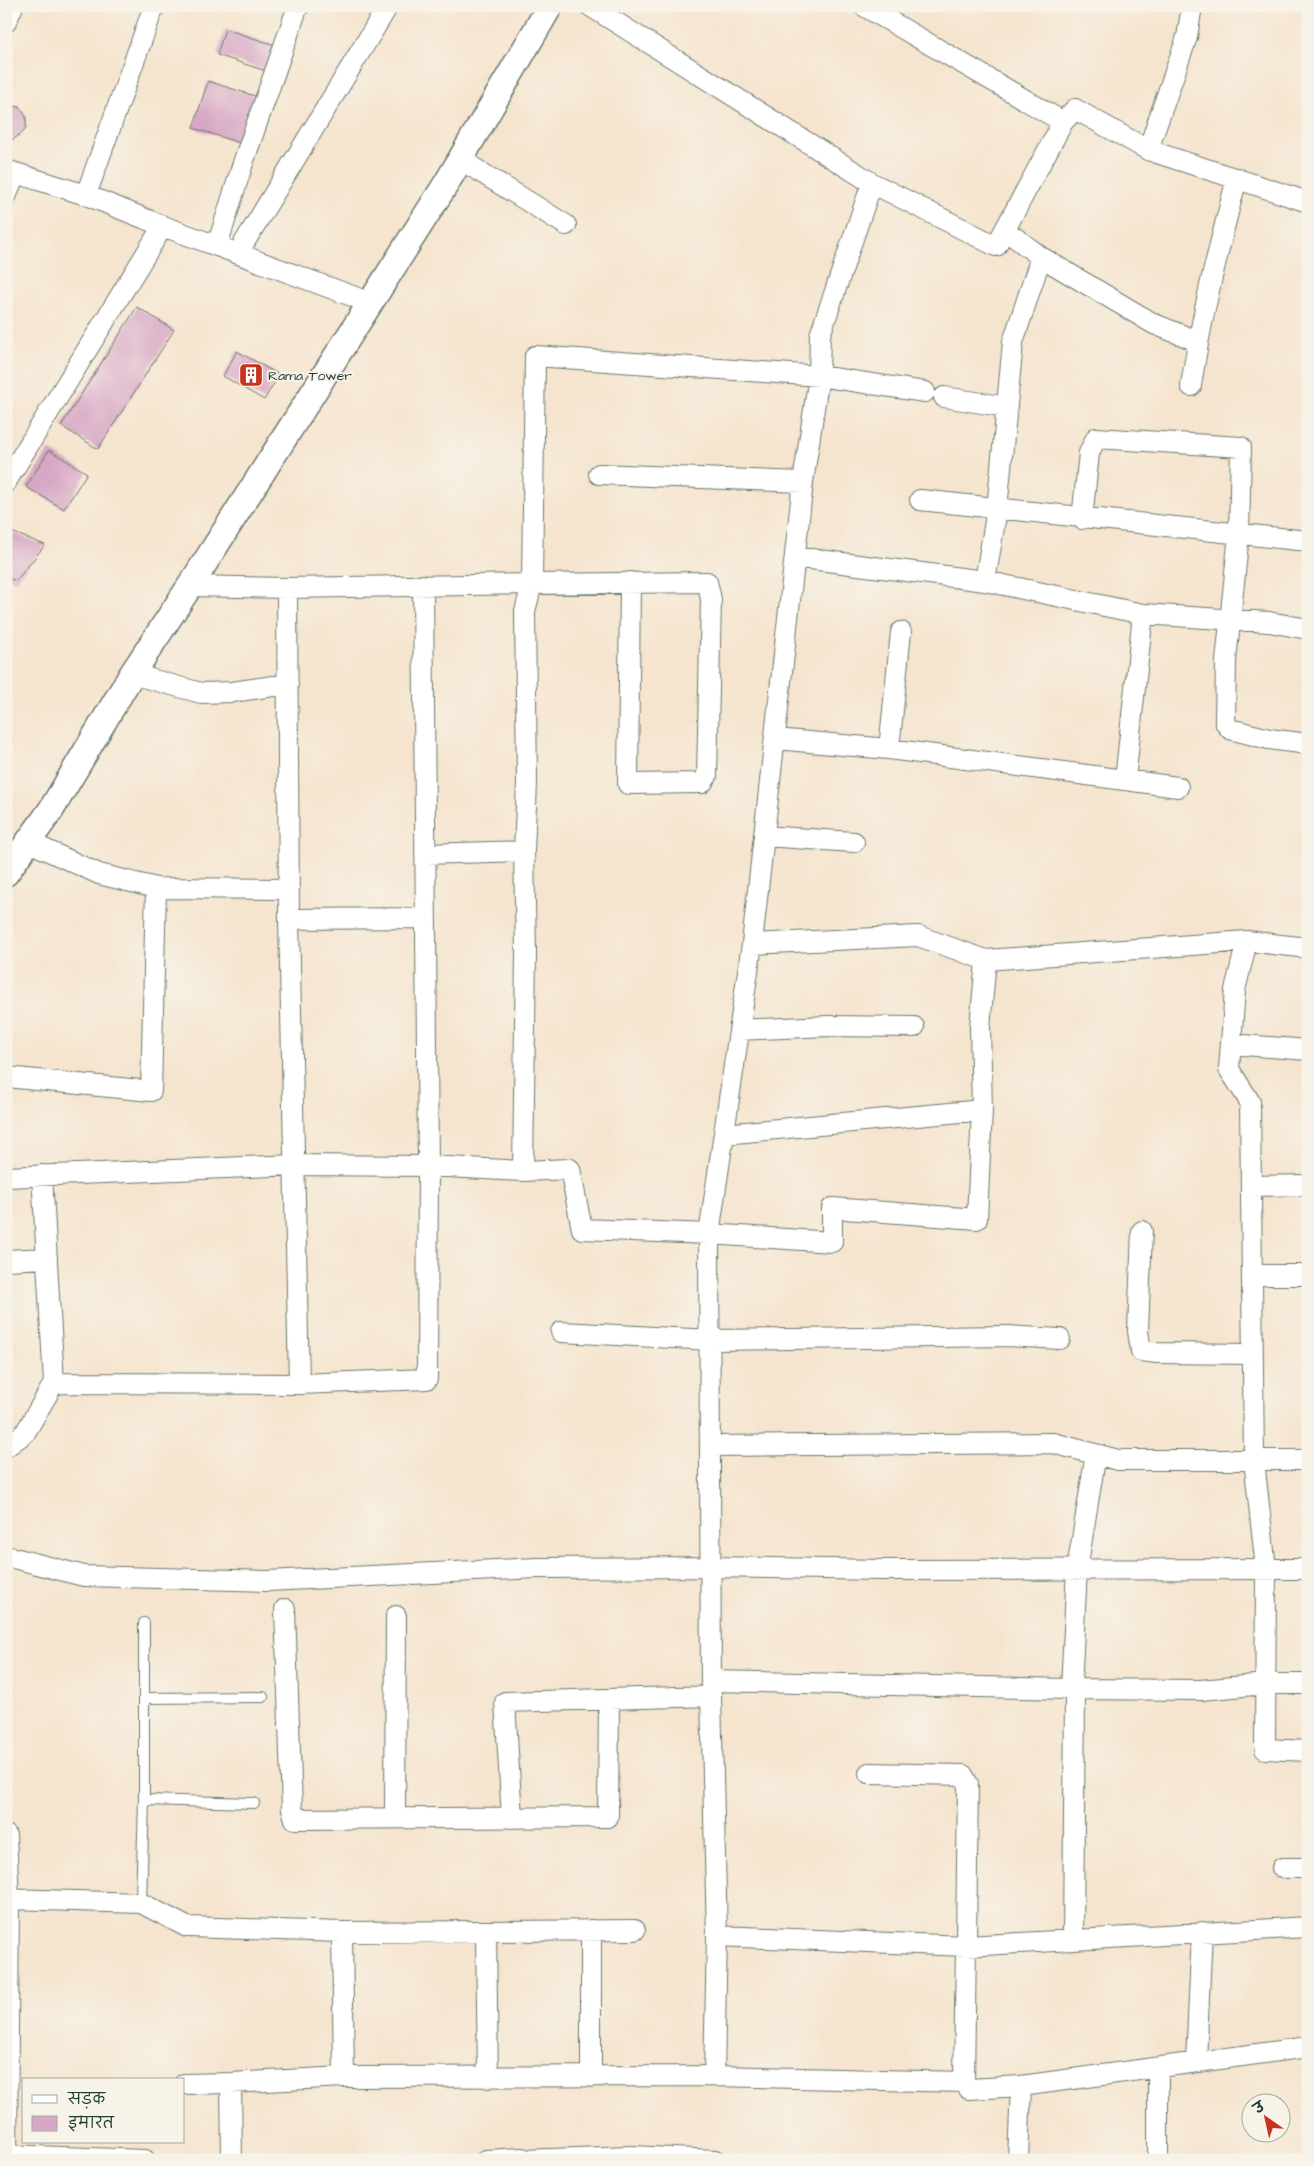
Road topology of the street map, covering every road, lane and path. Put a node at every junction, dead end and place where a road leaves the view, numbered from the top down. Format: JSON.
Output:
{"nodes":[{"id":1,"x":13,"y":6,"type":"edge"},
{"id":2,"x":154,"y":6,"type":"edge"},
{"id":3,"x":298,"y":6,"type":"edge"},
{"id":4,"x":388,"y":6,"type":"edge"},
{"id":5,"x":550,"y":6,"type":"edge"},
{"id":6,"x":590,"y":6,"type":"edge"},
{"id":7,"x":864,"y":6,"type":"edge"},
{"id":8,"x":1192,"y":6,"type":"edge"},
{"id":9,"x":6,"y":22,"type":"edge"},
{"id":10,"x":1063,"y":122,"type":"junction"},
{"id":11,"x":1148,"y":150,"type":"junction"},
{"id":12,"x":460,"y":160,"type":"junction"},
{"id":13,"x":10,"y":171,"type":"edge"},
{"id":14,"x":1237,"y":178,"type":"junction"},
{"id":15,"x":872,"y":183,"type":"junction"},
{"id":16,"x":86,"y":195,"type":"junction"},
{"id":17,"x":6,"y":198,"type":"edge"},
{"id":18,"x":1308,"y":202,"type":"edge"},
{"id":19,"x":566,"y":225,"type":"dead end"},
{"id":20,"x":163,"y":226,"type":"junction"},
{"id":21,"x":1005,"y":230,"type":"junction"},
{"id":22,"x":217,"y":246,"type":"junction"},
{"id":23,"x":238,"y":254,"type":"junction"},
{"id":24,"x":1041,"y":258,"type":"junction"},
{"id":25,"x":371,"y":303,"type":"junction"},
{"id":26,"x":1198,"y":341,"type":"junction"},
{"id":27,"x":818,"y":376,"type":"junction"},
{"id":28,"x":1191,"y":386,"type":"dead end"},
{"id":29,"x":924,"y":392,"type":"dead end"},
{"id":30,"x":944,"y":397,"type":"dead end"},
{"id":31,"x":1006,"y":407,"type":"junction"},
{"id":32,"x":599,"y":474,"type":"dead end"},
{"id":33,"x":6,"y":482,"type":"edge"},
{"id":34,"x":803,"y":482,"type":"junction"},
{"id":35,"x":920,"y":500,"type":"dead end"},
{"id":36,"x":997,"y":509,"type":"junction"},
{"id":37,"x":1082,"y":519,"type":"junction"},
{"id":38,"x":1239,"y":534,"type":"junction"},
{"id":39,"x":1308,"y":541,"type":"edge"},
{"id":40,"x":795,"y":557,"type":"junction"},
{"id":41,"x":985,"y":581,"type":"junction"},
{"id":42,"x":630,"y":582,"type":"junction"},
{"id":43,"x":532,"y":584,"type":"junction"},
{"id":44,"x":422,"y":585,"type":"junction"},
{"id":45,"x":190,"y":586,"type":"junction"},
{"id":46,"x":287,"y":588,"type":"junction"},
{"id":47,"x":1143,"y":614,"type":"junction"},
{"id":48,"x":1230,"y":620,"type":"junction"},
{"id":49,"x":1308,"y":630,"type":"edge"},
{"id":50,"x":901,"y":632,"type":"dead end"},
{"id":51,"x":132,"y":674,"type":"junction"},
{"id":52,"x":288,"y":684,"type":"junction"},
{"id":53,"x":774,"y":739,"type":"junction"},
{"id":54,"x":1308,"y":744,"type":"edge"},
{"id":55,"x":889,"y":749,"type":"junction"},
{"id":56,"x":1125,"y":780,"type":"junction"},
{"id":57,"x":1178,"y":787,"type":"dead end"},
{"id":58,"x":764,"y":836,"type":"junction"},
{"id":59,"x":29,"y":842,"type":"junction"},
{"id":60,"x":854,"y":842,"type":"dead end"},
{"id":61,"x":524,"y":851,"type":"junction"},
{"id":62,"x":425,"y":854,"type":"junction"},
{"id":63,"x":6,"y":873,"type":"edge"},
{"id":64,"x":156,"y":888,"type":"junction"},
{"id":65,"x":289,"y":889,"type":"junction"},
{"id":66,"x":425,"y":918,"type":"junction"},
{"id":67,"x":289,"y":919,"type":"junction"},
{"id":68,"x":1247,"y":941,"type":"junction"},
{"id":69,"x":752,"y":944,"type":"junction"},
{"id":70,"x":1308,"y":948,"type":"edge"},
{"id":71,"x":986,"y":960,"type":"junction"},
{"id":72,"x":914,"y":1027,"type":"dead end"},
{"id":73,"x":739,"y":1030,"type":"junction"},
{"id":74,"x":1231,"y":1044,"type":"junction"},
{"id":75,"x":1308,"y":1050,"type":"edge"},
{"id":76,"x":6,"y":1077,"type":"edge"},
{"id":77,"x":982,"y":1110,"type":"junction"},
{"id":78,"x":724,"y":1134,"type":"junction"},
{"id":79,"x":295,"y":1165,"type":"junction"},
{"id":80,"x":428,"y":1166,"type":"junction"},
{"id":81,"x":523,"y":1171,"type":"junction"},
{"id":82,"x":42,"y":1175,"type":"junction"},
{"id":83,"x":6,"y":1177,"type":"edge"},
{"id":84,"x":1308,"y":1185,"type":"edge"},
{"id":85,"x":1251,"y":1186,"type":"junction"},
{"id":86,"x":1142,"y":1231,"type":"dead end"},
{"id":87,"x":709,"y":1234,"type":"junction"},
{"id":88,"x":47,"y":1258,"type":"junction"},
{"id":89,"x":6,"y":1260,"type":"edge"},
{"id":90,"x":1252,"y":1275,"type":"junction"},
{"id":91,"x":1308,"y":1275,"type":"edge"},
{"id":92,"x":561,"y":1332,"type":"dead end"},
{"id":93,"x":709,"y":1339,"type":"junction"},
{"id":94,"x":1060,"y":1339,"type":"dead end"},
{"id":95,"x":1253,"y":1354,"type":"junction"},
{"id":96,"x":54,"y":1383,"type":"junction"},
{"id":97,"x":299,"y":1384,"type":"junction"},
{"id":98,"x":710,"y":1446,"type":"junction"},
{"id":99,"x":6,"y":1447,"type":"edge"},
{"id":100,"x":1096,"y":1454,"type":"junction"},
{"id":101,"x":1254,"y":1460,"type":"junction"},
{"id":102,"x":1308,"y":1460,"type":"edge"},
{"id":103,"x":6,"y":1556,"type":"edge"},
{"id":104,"x":711,"y":1567,"type":"junction"},
{"id":105,"x":1077,"y":1569,"type":"junction"},
{"id":106,"x":1266,"y":1569,"type":"junction"},
{"id":107,"x":1308,"y":1569,"type":"edge"},
{"id":108,"x":286,"y":1609,"type":"dead end"},
{"id":109,"x":396,"y":1616,"type":"dead end"},
{"id":110,"x":144,"y":1623,"type":"dead end"},
{"id":111,"x":1265,"y":1684,"type":"junction"},
{"id":112,"x":1308,"y":1684,"type":"edge"},
{"id":113,"x":711,"y":1689,"type":"junction"},
{"id":114,"x":1073,"y":1689,"type":"junction"},
{"id":115,"x":263,"y":1697,"type":"dead end"},
{"id":116,"x":145,"y":1698,"type":"junction"},
{"id":117,"x":609,"y":1700,"type":"junction"},
{"id":118,"x":1308,"y":1751,"type":"edge"},
{"id":119,"x":869,"y":1773,"type":"dead end"},
{"id":120,"x":144,"y":1800,"type":"junction"},
{"id":121,"x":254,"y":1803,"type":"dead end"},
{"id":122,"x":395,"y":1817,"type":"junction"},
{"id":123,"x":512,"y":1818,"type":"junction"},
{"id":124,"x":6,"y":1835,"type":"edge"},
{"id":125,"x":1282,"y":1868,"type":"dead end"},
{"id":126,"x":1308,"y":1868,"type":"edge"},
{"id":127,"x":8,"y":1899,"type":"edge"},
{"id":128,"x":141,"y":1903,"type":"junction"},
{"id":129,"x":1308,"y":1927,"type":"edge"},
{"id":130,"x":590,"y":1930,"type":"junction"},
{"id":131,"x":635,"y":1930,"type":"dead end"},
{"id":132,"x":342,"y":1932,"type":"junction"},
{"id":133,"x":486,"y":1932,"type":"junction"},
{"id":134,"x":1202,"y":1932,"type":"junction"},
{"id":135,"x":717,"y":1936,"type":"junction"},
{"id":136,"x":1072,"y":1940,"type":"junction"},
{"id":137,"x":966,"y":1946,"type":"junction"},
{"id":138,"x":8,"y":2009,"type":"edge"},
{"id":139,"x":1308,"y":2047,"type":"edge"},
{"id":140,"x":1196,"y":2062,"type":"junction"},
{"id":141,"x":1158,"y":2068,"type":"junction"},
{"id":142,"x":714,"y":2076,"type":"junction"},
{"id":143,"x":344,"y":2077,"type":"junction"},
{"id":144,"x":591,"y":2077,"type":"junction"},
{"id":145,"x":488,"y":2078,"type":"junction"},
{"id":146,"x":964,"y":2082,"type":"junction"},
{"id":147,"x":185,"y":2084,"type":"edge"},
{"id":148,"x":231,"y":2084,"type":"junction"},
{"id":149,"x":12,"y":2086,"type":"edge"},
{"id":150,"x":1021,"y":2086,"type":"junction"},
{"id":151,"x":7,"y":2154,"type":"edge"},
{"id":152,"x":631,"y":2158,"type":"edge"},
{"id":153,"x":523,"y":2159,"type":"edge"},
{"id":154,"x":7,"y":2160,"type":"edge"},
{"id":155,"x":145,"y":2160,"type":"edge"},
{"id":156,"x":232,"y":2160,"type":"edge"},
{"id":157,"x":486,"y":2160,"type":"edge"},
{"id":158,"x":715,"y":2160,"type":"edge"},
{"id":159,"x":1018,"y":2160,"type":"edge"},
{"id":160,"x":1158,"y":2160,"type":"edge"}],
"edges":[{"from":1,"to":9,"type":"street"},
{"from":2,"to":16,"type":"street"},
{"from":3,"to":22,"type":"street"},
{"from":4,"to":23,"type":"street"},
{"from":5,"to":12,"type":"street"},
{"from":6,"to":15,"type":"street"},
{"from":7,"to":10,"type":"street"},
{"from":8,"to":11,"type":"street"},
{"from":10,"to":11,"type":"street"},
{"from":10,"to":21,"type":"street"},
{"from":11,"to":14,"type":"street"},
{"from":12,"to":19,"type":"street"},
{"from":12,"to":25,"type":"street"},
{"from":13,"to":16,"type":"street"},
{"from":13,"to":17,"type":"street"},
{"from":14,"to":18,"type":"street"},
{"from":14,"to":26,"type":"street"},
{"from":15,"to":21,"type":"street"},
{"from":15,"to":27,"type":"street"},
{"from":16,"to":20,"type":"street"},
{"from":20,"to":22,"type":"street"},
{"from":20,"to":33,"type":"street"},
{"from":21,"to":24,"type":"street"},
{"from":22,"to":23,"type":"street"},
{"from":23,"to":25,"type":"street"},
{"from":24,"to":26,"type":"street"},
{"from":24,"to":31,"type":"street"},
{"from":25,"to":45,"type":"street"},
{"from":26,"to":28,"type":"street"},
{"from":27,"to":29,"type":"street"},
{"from":27,"to":34,"type":"street"},
{"from":27,"to":43,"type":"street"},
{"from":30,"to":31,"type":"street"},
{"from":31,"to":36,"type":"street"},
{"from":32,"to":34,"type":"street"},
{"from":34,"to":40,"type":"street"},
{"from":35,"to":36,"type":"street"},
{"from":36,"to":37,"type":"street"},
{"from":36,"to":41,"type":"street"},
{"from":37,"to":38,"type":"street"},
{"from":37,"to":38,"type":"street"},
{"from":38,"to":39,"type":"street"},
{"from":38,"to":48,"type":"street"},
{"from":40,"to":41,"type":"street"},
{"from":40,"to":53,"type":"street"},
{"from":41,"to":47,"type":"street"},
{"from":42,"to":42,"type":"street"},
{"from":42,"to":43,"type":"street"},
{"from":43,"to":44,"type":"street"},
{"from":43,"to":61,"type":"street"},
{"from":44,"to":46,"type":"street"},
{"from":44,"to":62,"type":"street"},
{"from":45,"to":46,"type":"street"},
{"from":45,"to":51,"type":"street"},
{"from":46,"to":52,"type":"street"},
{"from":47,"to":48,"type":"street"},
{"from":47,"to":56,"type":"street"},
{"from":48,"to":49,"type":"street"},
{"from":48,"to":54,"type":"street"},
{"from":50,"to":55,"type":"street"},
{"from":51,"to":52,"type":"street"},
{"from":51,"to":59,"type":"street"},
{"from":52,"to":65,"type":"street"},
{"from":53,"to":55,"type":"street"},
{"from":53,"to":58,"type":"street"},
{"from":55,"to":56,"type":"street"},
{"from":56,"to":57,"type":"street"},
{"from":58,"to":60,"type":"street"},
{"from":58,"to":69,"type":"street"},
{"from":59,"to":63,"type":"street"},
{"from":59,"to":64,"type":"street"},
{"from":61,"to":62,"type":"street"},
{"from":61,"to":81,"type":"street"},
{"from":62,"to":66,"type":"street"},
{"from":64,"to":65,"type":"street"},
{"from":64,"to":76,"type":"street"},
{"from":65,"to":67,"type":"street"},
{"from":66,"to":67,"type":"street"},
{"from":66,"to":80,"type":"street"},
{"from":67,"to":79,"type":"street"},
{"from":68,"to":70,"type":"street"},
{"from":68,"to":71,"type":"street"},
{"from":68,"to":74,"type":"street"},
{"from":69,"to":71,"type":"street"},
{"from":69,"to":73,"type":"street"},
{"from":71,"to":77,"type":"street"},
{"from":72,"to":73,"type":"street"},
{"from":73,"to":78,"type":"street"},
{"from":74,"to":75,"type":"street"},
{"from":74,"to":85,"type":"street"},
{"from":77,"to":78,"type":"street"},
{"from":77,"to":87,"type":"street"},
{"from":78,"to":87,"type":"street"},
{"from":79,"to":80,"type":"street"},
{"from":79,"to":82,"type":"street"},
{"from":79,"to":97,"type":"street"},
{"from":80,"to":81,"type":"street"},
{"from":80,"to":97,"type":"street"},
{"from":81,"to":87,"type":"street"},
{"from":82,"to":83,"type":"street"},
{"from":82,"to":88,"type":"street"},
{"from":84,"to":85,"type":"street"},
{"from":85,"to":90,"type":"street"},
{"from":86,"to":95,"type":"street"},
{"from":87,"to":93,"type":"street"},
{"from":88,"to":89,"type":"street"},
{"from":88,"to":96,"type":"street"},
{"from":90,"to":91,"type":"street"},
{"from":90,"to":95,"type":"street"},
{"from":92,"to":93,"type":"street"},
{"from":93,"to":94,"type":"street"},
{"from":93,"to":98,"type":"street"},
{"from":95,"to":101,"type":"street"},
{"from":96,"to":97,"type":"street"},
{"from":96,"to":99,"type":"street"},
{"from":98,"to":100,"type":"street"},
{"from":98,"to":104,"type":"street"},
{"from":100,"to":101,"type":"street"},
{"from":100,"to":105,"type":"street"},
{"from":101,"to":102,"type":"street"},
{"from":101,"to":106,"type":"street"},
{"from":103,"to":104,"type":"street"},
{"from":104,"to":105,"type":"street"},
{"from":104,"to":113,"type":"street"},
{"from":105,"to":106,"type":"street"},
{"from":105,"to":114,"type":"street"},
{"from":106,"to":107,"type":"street"},
{"from":106,"to":111,"type":"street"},
{"from":108,"to":122,"type":"street"},
{"from":109,"to":122,"type":"street"},
{"from":110,"to":116,"type":"lane"},
{"from":111,"to":112,"type":"street"},
{"from":111,"to":114,"type":"street"},
{"from":111,"to":118,"type":"street"},
{"from":113,"to":114,"type":"street"},
{"from":113,"to":117,"type":"street"},
{"from":113,"to":135,"type":"street"},
{"from":114,"to":136,"type":"street"},
{"from":115,"to":116,"type":"lane"},
{"from":116,"to":120,"type":"lane"},
{"from":117,"to":123,"type":"street"},
{"from":117,"to":123,"type":"street"},
{"from":119,"to":137,"type":"street"},
{"from":120,"to":121,"type":"lane"},
{"from":120,"to":128,"type":"lane"},
{"from":122,"to":123,"type":"street"},
{"from":124,"to":127,"type":"street"},
{"from":125,"to":126,"type":"street"},
{"from":127,"to":128,"type":"street"},
{"from":127,"to":138,"type":"street"},
{"from":128,"to":132,"type":"street"},
{"from":129,"to":134,"type":"street"},
{"from":130,"to":131,"type":"street"},
{"from":130,"to":133,"type":"street"},
{"from":130,"to":144,"type":"street"},
{"from":132,"to":133,"type":"street"},
{"from":132,"to":143,"type":"street"},
{"from":133,"to":145,"type":"street"},
{"from":134,"to":136,"type":"street"},
{"from":134,"to":140,"type":"street"},
{"from":135,"to":137,"type":"street"},
{"from":135,"to":142,"type":"street"},
{"from":136,"to":137,"type":"street"},
{"from":137,"to":146,"type":"street"},
{"from":138,"to":149,"type":"street"},
{"from":139,"to":140,"type":"street"},
{"from":140,"to":141,"type":"street"},
{"from":141,"to":150,"type":"street"},
{"from":141,"to":160,"type":"street"},
{"from":142,"to":144,"type":"street"},
{"from":142,"to":146,"type":"street"},
{"from":143,"to":145,"type":"street"},
{"from":143,"to":148,"type":"street"},
{"from":144,"to":145,"type":"street"},
{"from":146,"to":150,"type":"street"},
{"from":147,"to":148,"type":"street"},
{"from":148,"to":156,"type":"street"},
{"from":149,"to":151,"type":"street"},
{"from":150,"to":159,"type":"street"},
{"from":151,"to":154,"type":"street"},
{"from":151,"to":155,"type":"street"},
{"from":152,"to":153,"type":"street"},
{"from":152,"to":158,"type":"street"},
{"from":153,"to":157,"type":"street"}]}
